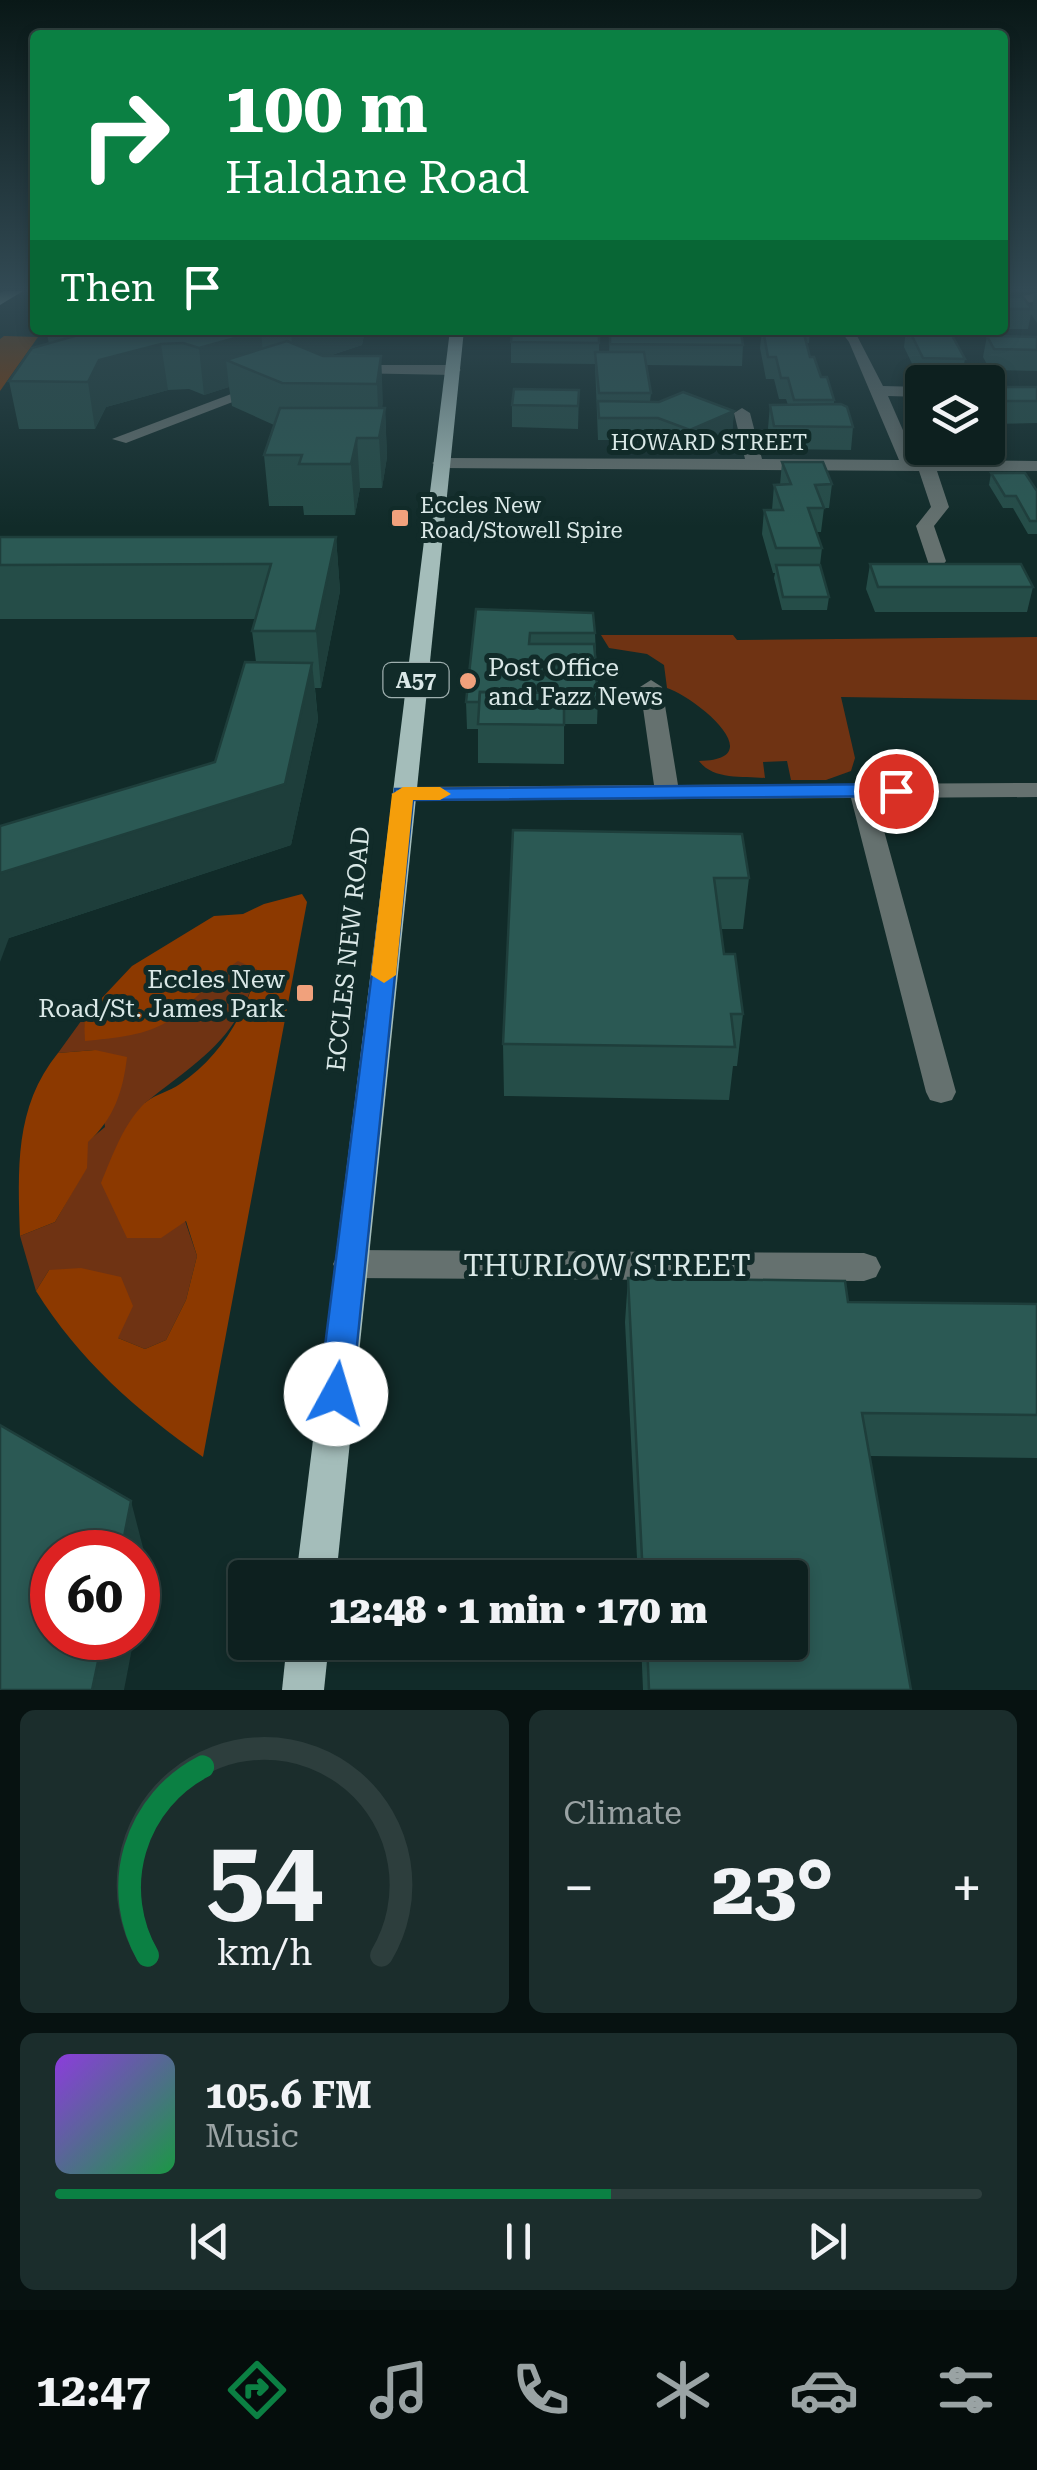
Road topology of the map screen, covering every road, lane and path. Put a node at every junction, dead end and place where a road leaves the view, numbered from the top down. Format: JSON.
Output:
{"nodes":[{"id":1,"x":445,"y":370,"type":"edge"},
{"id":2,"x":453,"y":370,"type":"joint"},
{"id":3,"x":868,"y":370,"type":"edge"},
{"id":4,"x":278,"y":381,"type":"edge"},
{"id":5,"x":879,"y":391,"type":"junction"},
{"id":6,"x":905,"y":392,"type":"edge"},
{"id":7,"x":742,"y":413,"type":"dead end"},
{"id":8,"x":120,"y":439,"type":"dead end"},
{"id":9,"x":905,"y":440,"type":"edge"},
{"id":10,"x":441,"y":463,"type":"junction"},
{"id":11,"x":755,"y":464,"type":"junction"},
{"id":12,"x":905,"y":465,"type":"edge"},
{"id":13,"x":918,"y":465,"type":"joint"},
{"id":14,"x":1037,"y":466,"type":"edge"},
{"id":15,"x":936,"y":561,"type":"edge"},
{"id":16,"x":651,"y":687,"type":"dead end"},
{"id":17,"x":1037,"y":790,"type":"edge"},
{"id":18,"x":860,"y":791,"type":"junction"},
{"id":19,"x":667,"y":793,"type":"junction"},
{"id":20,"x":403,"y":794,"type":"junction"},
{"id":21,"x":941,"y":1092,"type":"dead end"},
{"id":22,"x":350,"y":1264,"type":"junction"},
{"id":23,"x":864,"y":1267,"type":"dead end"},
{"id":24,"x":318,"y":1560,"type":"edge"},
{"id":25,"x":306,"y":1660,"type":"edge"},
{"id":26,"x":302,"y":1690,"type":"edge"}],
"edges":[{"from":1,"to":2,"type":"street"},
{"from":2,"to":10,"type":"main road","name":"ECCLES NEW ROAD","number":"A57"},
{"from":3,"to":5,"type":"street"},
{"from":4,"to":8,"type":"street"},
{"from":5,"to":6,"type":"street"},
{"from":5,"to":9,"type":"street"},
{"from":7,"to":11,"type":"street"},
{"from":10,"to":11,"type":"street","name":"HOWARD STREET"},
{"from":10,"to":20,"type":"main road","name":"ECCLES NEW ROAD","number":"A57"},
{"from":11,"to":12,"type":"street","name":"HOWARD STREET"},
{"from":13,"to":14,"type":"street","name":"HOWARD STREET"},
{"from":13,"to":15,"type":"street"},
{"from":16,"to":19,"type":"street"},
{"from":17,"to":18,"type":"street"},
{"from":18,"to":19,"type":"street"},
{"from":18,"to":21,"type":"street"},
{"from":19,"to":20,"type":"street"},
{"from":20,"to":22,"type":"main road","name":"ECCLES NEW ROAD","number":"A57"},
{"from":22,"to":23,"type":"street","name":"THURLOW STREET"},
{"from":22,"to":24,"type":"main road","name":"ECCLES NEW ROAD","number":"A57"},
{"from":25,"to":26,"type":"main road"}]}
